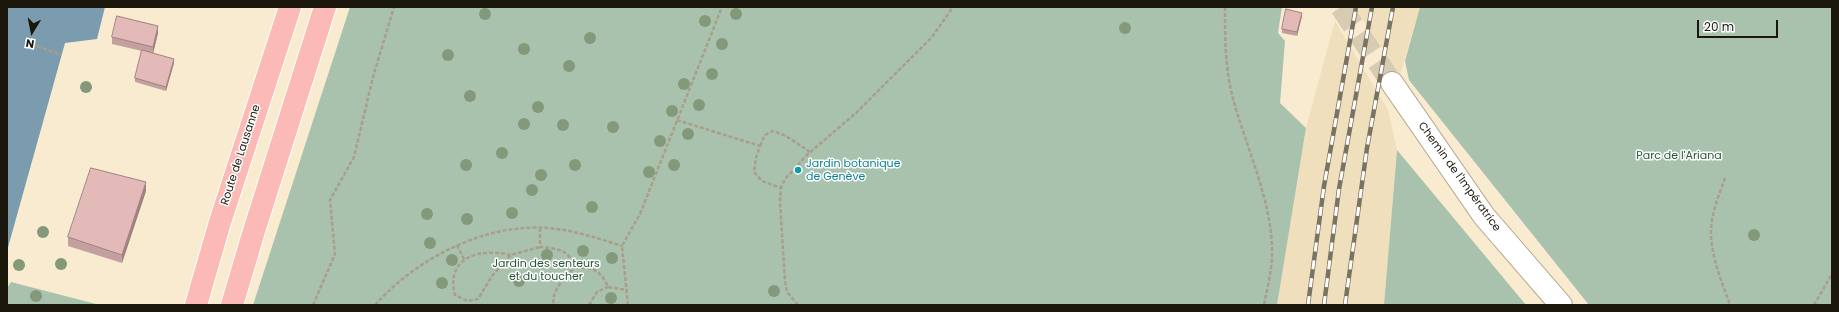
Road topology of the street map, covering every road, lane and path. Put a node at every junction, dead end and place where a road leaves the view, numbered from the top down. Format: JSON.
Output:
{"nodes":[{"id":1,"x":290,"y":7,"type":"edge"},
{"id":2,"x":325,"y":7,"type":"edge"},
{"id":3,"x":394,"y":7,"type":"edge"},
{"id":4,"x":722,"y":7,"type":"edge"},
{"id":5,"x":954,"y":7,"type":"edge"},
{"id":6,"x":1225,"y":7,"type":"edge"},
{"id":7,"x":26,"y":42,"type":"dead end"},
{"id":8,"x":61,"y":55,"type":"dead end"},
{"id":9,"x":1392,"y":83,"type":"tunnel mouth"},
{"id":10,"x":678,"y":120,"type":"junction"},
{"id":11,"x":760,"y":146,"type":"junction"},
{"id":12,"x":810,"y":152,"type":"junction"},
{"id":13,"x":1725,"y":178,"type":"dead end"},
{"id":14,"x":781,"y":188,"type":"junction"},
{"id":15,"x":540,"y":228,"type":"junction"},
{"id":16,"x":457,"y":245,"type":"junction"},
{"id":17,"x":622,"y":246,"type":"junction"},
{"id":18,"x":540,"y":247,"type":"junction"},
{"id":19,"x":511,"y":255,"type":"junction"},
{"id":20,"x":464,"y":259,"type":"junction"},
{"id":21,"x":574,"y":267,"type":"junction"},
{"id":22,"x":1832,"y":274,"type":"edge"},
{"id":23,"x":608,"y":287,"type":"junction"},
{"id":24,"x":627,"y":290,"type":"junction"},
{"id":25,"x":196,"y":305,"type":"edge"},
{"id":26,"x":232,"y":305,"type":"edge"},
{"id":27,"x":313,"y":305,"type":"edge"},
{"id":28,"x":375,"y":305,"type":"edge"},
{"id":29,"x":554,"y":305,"type":"edge"},
{"id":30,"x":589,"y":305,"type":"edge"},
{"id":31,"x":628,"y":305,"type":"edge"},
{"id":32,"x":798,"y":305,"type":"edge"},
{"id":33,"x":1264,"y":305,"type":"edge"},
{"id":34,"x":1561,"y":305,"type":"edge"},
{"id":35,"x":1730,"y":305,"type":"edge"},
{"id":36,"x":1814,"y":305,"type":"edge"}],
"edges":[{"from":1,"to":25,"type":"main road","name":"Route de Lausanne"},
{"from":2,"to":26,"type":"main road"},
{"from":3,"to":27,"type":"path"},
{"from":4,"to":10,"type":"path"},
{"from":5,"to":12,"type":"path"},
{"from":6,"to":33,"type":"path"},
{"from":7,"to":8,"type":"path"},
{"from":9,"to":34,"type":"street","name":"Chemin de l'Impératrice"},
{"from":10,"to":11,"type":"path"},
{"from":10,"to":17,"type":"path"},
{"from":11,"to":12,"type":"path"},
{"from":11,"to":14,"type":"path"},
{"from":12,"to":14,"type":"path"},
{"from":13,"to":35,"type":"path"},
{"from":14,"to":32,"type":"path"},
{"from":15,"to":16,"type":"path"},
{"from":15,"to":17,"type":"path"},
{"from":15,"to":18,"type":"path"},
{"from":16,"to":20,"type":"path"},
{"from":16,"to":28,"type":"path"},
{"from":17,"to":24,"type":"path"},
{"from":18,"to":19,"type":"path"},
{"from":18,"to":21,"type":"path"},
{"from":19,"to":20,"type":"path"},
{"from":19,"to":20,"type":"path"},
{"from":21,"to":23,"type":"path"},
{"from":21,"to":29,"type":"path"},
{"from":22,"to":36,"type":"path"},
{"from":23,"to":24,"type":"path"},
{"from":23,"to":30,"type":"path"},
{"from":24,"to":31,"type":"path"}]}
